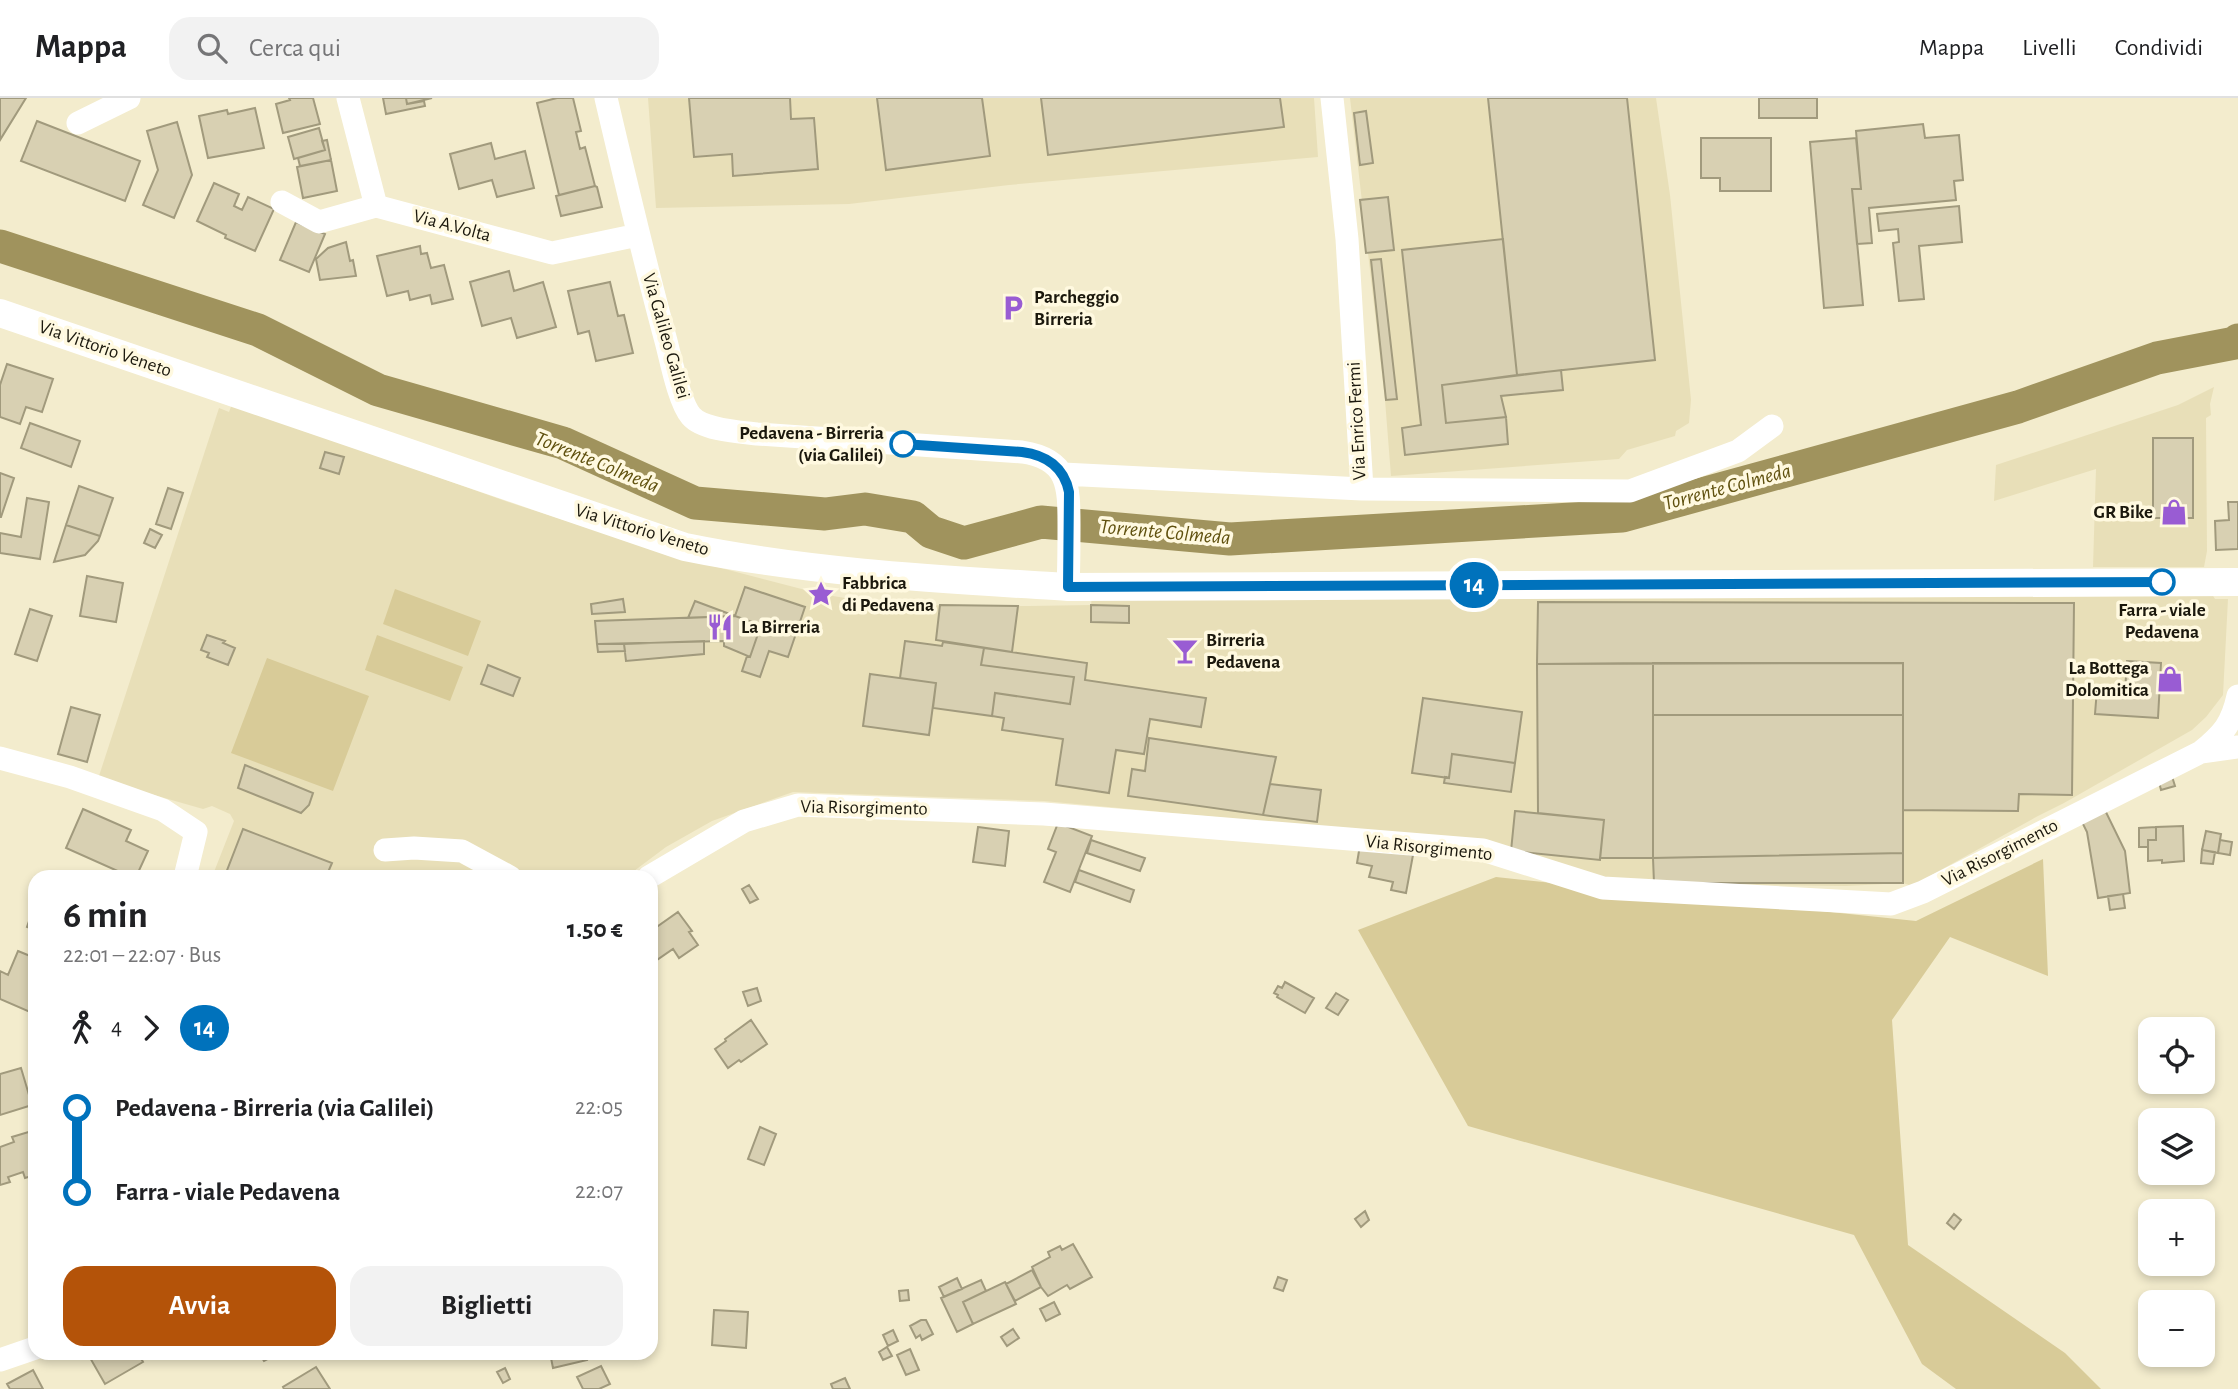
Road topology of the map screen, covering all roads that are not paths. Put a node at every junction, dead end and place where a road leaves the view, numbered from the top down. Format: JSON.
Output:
{"nodes":[{"id":1,"x":129,"y":98,"type":"edge"},
{"id":2,"x":348,"y":98,"type":"edge"},
{"id":3,"x":606,"y":98,"type":"edge"},
{"id":4,"x":1332,"y":98,"type":"edge"},
{"id":5,"x":78,"y":123,"type":"dead end"},
{"id":6,"x":282,"y":202,"type":"dead end"},
{"id":7,"x":376,"y":206,"type":"junction"},
{"id":8,"x":638,"y":235,"type":"junction"},
{"id":9,"x":0,"y":313,"type":"edge"},
{"id":10,"x":1772,"y":426,"type":"dead end"},
{"id":11,"x":1066,"y":483,"type":"junction"},
{"id":12,"x":1362,"y":489,"type":"junction"},
{"id":13,"x":2238,"y":582,"type":"edge"},
{"id":14,"x":1068,"y":587,"type":"junction"},
{"id":15,"x":2238,"y":695,"type":"edge"},
{"id":16,"x":2238,"y":747,"type":"edge"},
{"id":17,"x":2201,"y":752,"type":"junction"},
{"id":18,"x":0,"y":758,"type":"edge"},
{"id":19,"x":384,"y":850,"type":"dead end"},
{"id":20,"x":187,"y":870,"type":"edge"},
{"id":21,"x":497,"y":870,"type":"edge"},
{"id":22,"x":658,"y":872,"type":"edge"},
{"id":23,"x":28,"y":1350,"type":"edge"},
{"id":24,"x":0,"y":1360,"type":"edge"}],
"edges":[{"from":1,"to":5,"type":"street"},
{"from":2,"to":7,"type":"street"},
{"from":3,"to":8,"type":"street","name":"Via Galileo Galilei"},
{"from":4,"to":12,"type":"street","name":"Via Enrico Fermi"},
{"from":6,"to":7,"type":"street"},
{"from":7,"to":8,"type":"street","name":"Via A.Volta"},
{"from":8,"to":11,"type":"street","name":"Via Galileo Galilei"},
{"from":9,"to":14,"type":"main road","name":"Via Vittorio Veneto"},
{"from":10,"to":12,"type":"street"},
{"from":11,"to":12,"type":"street","name":"Via Enrico Fermi"},
{"from":11,"to":14,"type":"street"},
{"from":13,"to":14,"type":"main road","name":"Via Vittorio Veneto"},
{"from":15,"to":17,"type":"street","name":"Via Risorgimento"},
{"from":16,"to":17,"type":"street"},
{"from":17,"to":22,"type":"street","name":"Via Risorgimento"},
{"from":18,"to":20,"type":"street"},
{"from":19,"to":21,"type":"street"},
{"from":23,"to":24,"type":"street"}]}
